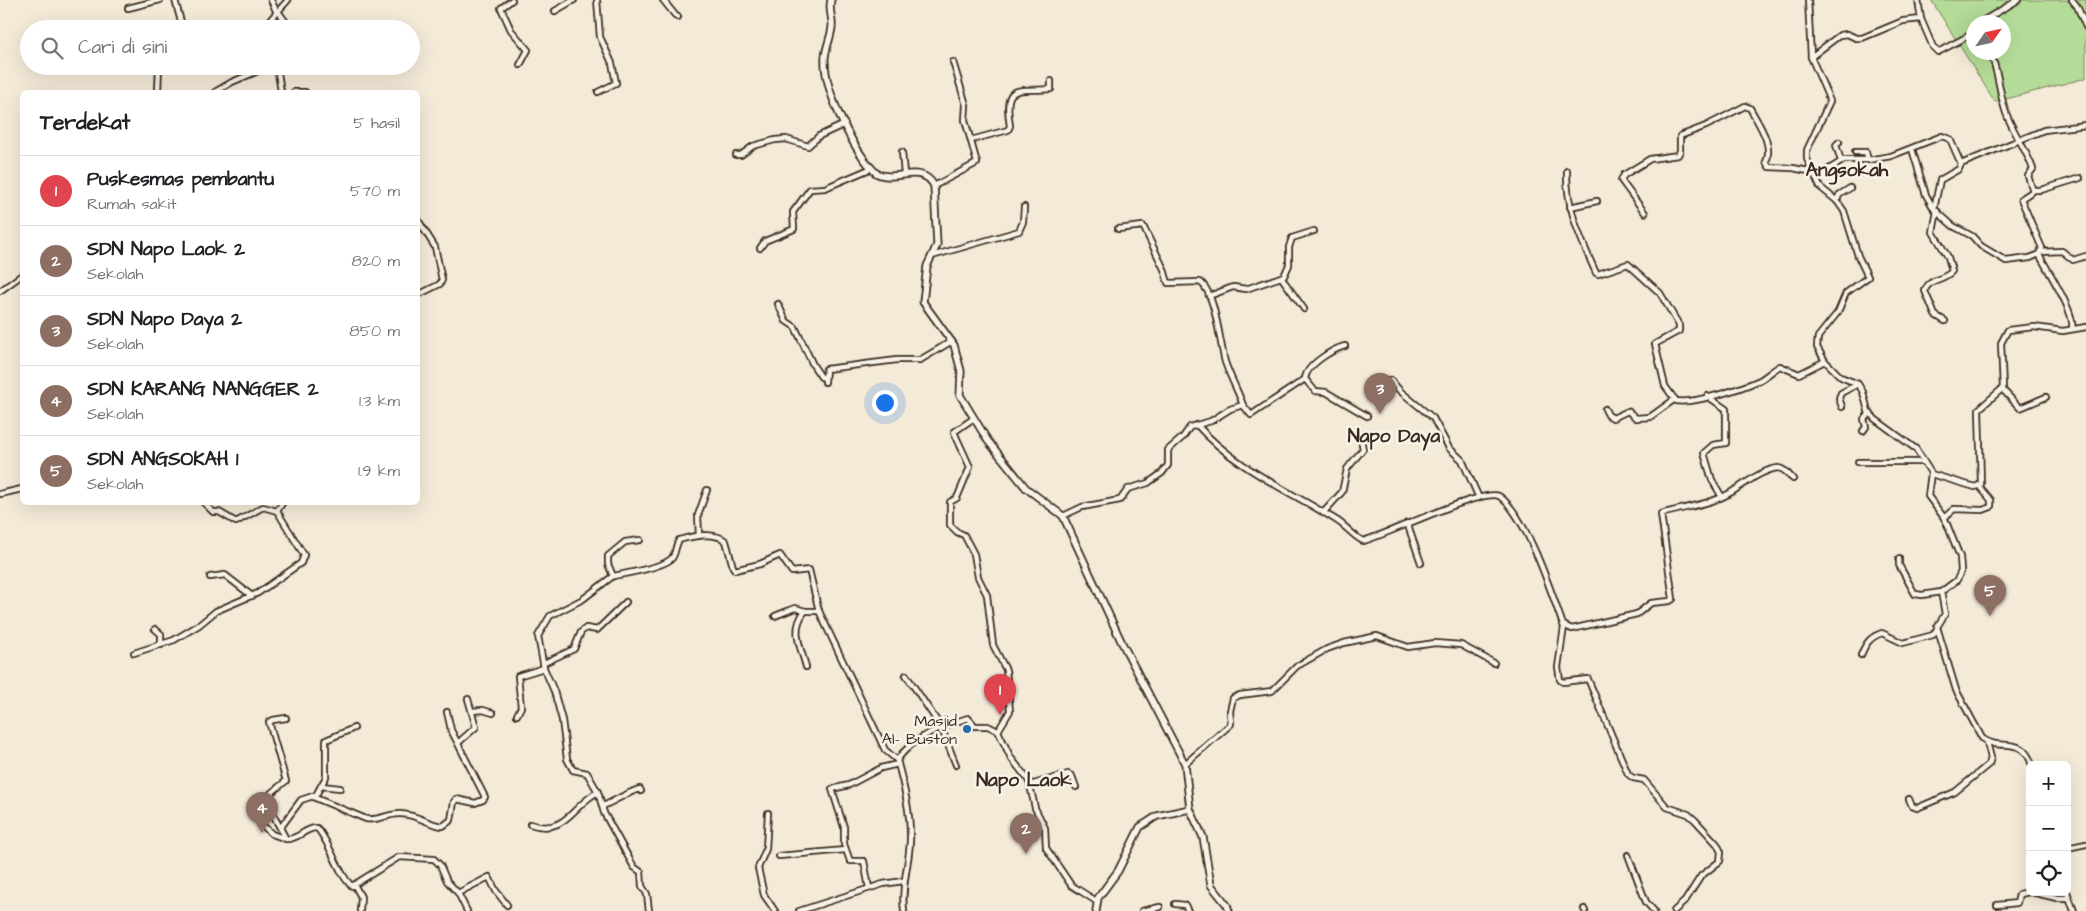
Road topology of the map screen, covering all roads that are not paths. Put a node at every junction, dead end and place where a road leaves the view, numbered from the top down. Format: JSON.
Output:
{"nodes":[{"id":1,"x":160,"y":0,"type":"edge"},
{"id":2,"x":175,"y":0,"type":"edge"},
{"id":3,"x":271,"y":0,"type":"edge"},
{"id":4,"x":288,"y":0,"type":"edge"},
{"id":5,"x":512,"y":0,"type":"edge"},
{"id":6,"x":574,"y":0,"type":"edge"},
{"id":7,"x":597,"y":0,"type":"edge"},
{"id":8,"x":663,"y":0,"type":"edge"},
{"id":9,"x":831,"y":0,"type":"edge"},
{"id":10,"x":1808,"y":0,"type":"edge"},
{"id":11,"x":1918,"y":0,"type":"edge"},
{"id":12,"x":2018,"y":0,"type":"edge"},
{"id":13,"x":2072,"y":0,"type":"edge"},
{"id":14,"x":128,"y":8,"type":"dead end"},
{"id":15,"x":555,"y":11,"type":"dead end"},
{"id":16,"x":278,"y":12,"type":"junction"},
{"id":17,"x":1993,"y":15,"type":"edge"},
{"id":18,"x":678,"y":17,"type":"dead end"},
{"id":19,"x":1921,"y":19,"type":"junction"},
{"id":20,"x":181,"y":20,"type":"edge"},
{"id":21,"x":270,"y":20,"type":"edge"},
{"id":22,"x":284,"y":20,"type":"edge"},
{"id":23,"x":2086,"y":26,"type":"edge"},
{"id":24,"x":1966,"y":36,"type":"edge"},
{"id":25,"x":1811,"y":57,"type":"junction"},
{"id":26,"x":1993,"y":60,"type":"edge"},
{"id":27,"x":953,"y":62,"type":"dead end"},
{"id":28,"x":520,"y":64,"type":"dead end"},
{"id":29,"x":159,"y":75,"type":"edge"},
{"id":30,"x":249,"y":75,"type":"edge"},
{"id":31,"x":278,"y":75,"type":"edge"},
{"id":32,"x":1051,"y":81,"type":"dead end"},
{"id":33,"x":158,"y":90,"type":"edge"},
{"id":34,"x":218,"y":90,"type":"edge"},
{"id":35,"x":281,"y":90,"type":"edge"},
{"id":36,"x":598,"y":92,"type":"dead end"},
{"id":37,"x":845,"y":124,"type":"junction"},
{"id":38,"x":2086,"y":125,"type":"edge"},
{"id":39,"x":2020,"y":139,"type":"junction"},
{"id":40,"x":971,"y":140,"type":"junction"},
{"id":41,"x":1839,"y":142,"type":"dead end"},
{"id":42,"x":1912,"y":149,"type":"junction"},
{"id":43,"x":902,"y":152,"type":"dead end"},
{"id":44,"x":1856,"y":152,"type":"dead end"},
{"id":45,"x":736,"y":155,"type":"dead end"},
{"id":46,"x":1807,"y":159,"type":"junction"},
{"id":47,"x":1868,"y":160,"type":"junction"},
{"id":48,"x":1841,"y":161,"type":"junction"},
{"id":49,"x":1962,"y":164,"type":"junction"},
{"id":50,"x":1812,"y":165,"type":"dead end"},
{"id":51,"x":872,"y":168,"type":"junction"},
{"id":52,"x":1567,"y":171,"type":"dead end"},
{"id":53,"x":904,"y":174,"type":"junction"},
{"id":54,"x":1814,"y":175,"type":"junction"},
{"id":55,"x":2080,"y":178,"type":"dead end"},
{"id":56,"x":934,"y":186,"type":"junction"},
{"id":57,"x":1850,"y":188,"type":"dead end"},
{"id":58,"x":2033,"y":190,"type":"junction"},
{"id":59,"x":1597,"y":201,"type":"dead end"},
{"id":60,"x":1837,"y":201,"type":"junction"},
{"id":61,"x":1024,"y":207,"type":"dead end"},
{"id":62,"x":1570,"y":208,"type":"junction"},
{"id":63,"x":1935,"y":210,"type":"junction"},
{"id":64,"x":1645,"y":213,"type":"dead end"},
{"id":65,"x":420,"y":223,"type":"edge"},
{"id":66,"x":1118,"y":229,"type":"dead end"},
{"id":67,"x":1314,"y":231,"type":"dead end"},
{"id":68,"x":760,"y":248,"type":"dead end"},
{"id":69,"x":2040,"y":253,"type":"junction"},
{"id":70,"x":932,"y":256,"type":"junction"},
{"id":71,"x":2086,"y":256,"type":"edge"},
{"id":72,"x":20,"y":276,"type":"edge"},
{"id":73,"x":1281,"y":277,"type":"junction"},
{"id":74,"x":0,"y":291,"type":"edge"},
{"id":75,"x":420,"y":294,"type":"edge"},
{"id":76,"x":1210,"y":296,"type":"junction"},
{"id":77,"x":778,"y":304,"type":"dead end"},
{"id":78,"x":1304,"y":309,"type":"dead end"},
{"id":79,"x":1945,"y":321,"type":"dead end"},
{"id":80,"x":2086,"y":327,"type":"edge"},
{"id":81,"x":2072,"y":330,"type":"junction"},
{"id":82,"x":952,"y":340,"type":"junction"},
{"id":83,"x":1345,"y":346,"type":"dead end"},
{"id":84,"x":1825,"y":361,"type":"junction"},
{"id":85,"x":1305,"y":379,"type":"junction"},
{"id":86,"x":1858,"y":384,"type":"junction"},
{"id":87,"x":2002,"y":389,"type":"junction"},
{"id":88,"x":1377,"y":391,"type":"dead end"},
{"id":89,"x":1707,"y":396,"type":"junction"},
{"id":90,"x":2046,"y":397,"type":"dead end"},
{"id":91,"x":1675,"y":399,"type":"junction"},
{"id":92,"x":1243,"y":405,"type":"junction"},
{"id":93,"x":1842,"y":407,"type":"dead end"},
{"id":94,"x":1605,"y":409,"type":"dead end"},
{"id":95,"x":1870,"y":413,"type":"junction"},
{"id":96,"x":1367,"y":416,"type":"dead end"},
{"id":97,"x":974,"y":418,"type":"junction"},
{"id":98,"x":1197,"y":425,"type":"junction"},
{"id":99,"x":1862,"y":431,"type":"dead end"},
{"id":100,"x":1360,"y":434,"type":"dead end"},
{"id":101,"x":1858,"y":462,"type":"dead end"},
{"id":102,"x":1922,"y":462,"type":"junction"},
{"id":103,"x":1931,"y":474,"type":"junction"},
{"id":104,"x":1793,"y":479,"type":"dead end"},
{"id":105,"x":1980,"y":487,"type":"junction"},
{"id":106,"x":20,"y":489,"type":"edge"},
{"id":107,"x":707,"y":490,"type":"dead end"},
{"id":108,"x":0,"y":494,"type":"edge"},
{"id":109,"x":1722,"y":497,"type":"junction"},
{"id":110,"x":1480,"y":498,"type":"junction"},
{"id":111,"x":207,"y":505,"type":"edge"},
{"id":112,"x":281,"y":505,"type":"edge"},
{"id":113,"x":277,"y":512,"type":"junction"},
{"id":114,"x":1323,"y":512,"type":"junction"},
{"id":115,"x":1063,"y":516,"type":"junction"},
{"id":116,"x":1944,"y":518,"type":"junction"},
{"id":117,"x":1407,"y":523,"type":"junction"},
{"id":118,"x":699,"y":536,"type":"junction"},
{"id":119,"x":640,"y":540,"type":"dead end"},
{"id":120,"x":1899,"y":559,"type":"dead end"},
{"id":121,"x":1421,"y":563,"type":"dead end"},
{"id":122,"x":210,"y":576,"type":"dead end"},
{"id":123,"x":613,"y":576,"type":"junction"},
{"id":124,"x":1941,"y":592,"type":"junction"},
{"id":125,"x":252,"y":596,"type":"junction"},
{"id":126,"x":626,"y":602,"type":"dead end"},
{"id":127,"x":805,"y":611,"type":"junction"},
{"id":128,"x":819,"y":611,"type":"junction"},
{"id":129,"x":775,"y":616,"type":"dead end"},
{"id":130,"x":1564,"y":626,"type":"junction"},
{"id":131,"x":1937,"y":628,"type":"junction"},
{"id":132,"x":155,"y":629,"type":"dead end"},
{"id":133,"x":161,"y":645,"type":"junction"},
{"id":134,"x":134,"y":653,"type":"dead end"},
{"id":135,"x":1861,"y":655,"type":"dead end"},
{"id":136,"x":1494,"y":663,"type":"dead end"},
{"id":137,"x":544,"y":665,"type":"junction"},
{"id":138,"x":806,"y":667,"type":"dead end"},
{"id":139,"x":906,"y":675,"type":"dead end"},
{"id":140,"x":468,"y":699,"type":"dead end"},
{"id":141,"x":472,"y":711,"type":"junction"},
{"id":142,"x":447,"y":712,"type":"dead end"},
{"id":143,"x":493,"y":713,"type":"dead end"},
{"id":144,"x":517,"y":715,"type":"dead end"},
{"id":145,"x":286,"y":718,"type":"dead end"},
{"id":146,"x":941,"y":727,"type":"junction"},
{"id":147,"x":354,"y":728,"type":"dead end"},
{"id":148,"x":998,"y":730,"type":"junction"},
{"id":149,"x":458,"y":742,"type":"junction"},
{"id":150,"x":1988,"y":742,"type":"junction"},
{"id":151,"x":2031,"y":761,"type":"edge"},
{"id":152,"x":898,"y":762,"type":"junction"},
{"id":153,"x":1185,"y":764,"type":"junction"},
{"id":154,"x":956,"y":766,"type":"dead end"},
{"id":155,"x":1030,"y":785,"type":"junction"},
{"id":156,"x":321,"y":786,"type":"junction"},
{"id":157,"x":1076,"y":787,"type":"dead end"},
{"id":158,"x":340,"y":788,"type":"dead end"},
{"id":159,"x":598,"y":792,"type":"junction"},
{"id":160,"x":641,"y":792,"type":"dead end"},
{"id":161,"x":313,"y":797,"type":"junction"},
{"id":162,"x":1909,"y":799,"type":"dead end"},
{"id":163,"x":603,"y":806,"type":"junction"},
{"id":164,"x":270,"y":809,"type":"junction"},
{"id":165,"x":1190,"y":809,"type":"junction"},
{"id":166,"x":768,"y":813,"type":"dead end"},
{"id":167,"x":530,"y":824,"type":"dead end"},
{"id":168,"x":281,"y":827,"type":"junction"},
{"id":169,"x":286,"y":839,"type":"junction"},
{"id":170,"x":2086,"y":844,"type":"edge"},
{"id":171,"x":2071,"y":847,"type":"edge"},
{"id":172,"x":846,"y":850,"type":"junction"},
{"id":173,"x":1628,"y":854,"type":"dead end"},
{"id":174,"x":779,"y":856,"type":"dead end"},
{"id":175,"x":903,"y":881,"type":"junction"},
{"id":176,"x":355,"y":886,"type":"junction"},
{"id":177,"x":869,"y":888,"type":"junction"},
{"id":178,"x":458,"y":893,"type":"junction"},
{"id":179,"x":2026,"y":893,"type":"edge"},
{"id":180,"x":2048,"y":896,"type":"edge"},
{"id":181,"x":2069,"y":898,"type":"joint"},
{"id":182,"x":1096,"y":901,"type":"junction"},
{"id":183,"x":1174,"y":904,"type":"dead end"},
{"id":184,"x":507,"y":905,"type":"dead end"},
{"id":185,"x":1996,"y":905,"type":"dead end"},
{"id":186,"x":1160,"y":907,"type":"dead end"},
{"id":187,"x":1228,"y":910,"type":"edge"},
{"id":188,"x":360,"y":911,"type":"edge"},
{"id":189,"x":467,"y":911,"type":"edge"},
{"id":190,"x":649,"y":911,"type":"edge"},
{"id":191,"x":775,"y":911,"type":"edge"},
{"id":192,"x":799,"y":911,"type":"edge"},
{"id":193,"x":904,"y":911,"type":"edge"},
{"id":194,"x":1096,"y":911,"type":"edge"},
{"id":195,"x":1142,"y":911,"type":"edge"},
{"id":196,"x":1188,"y":911,"type":"edge"},
{"id":197,"x":1654,"y":911,"type":"edge"},
{"id":198,"x":1674,"y":911,"type":"edge"},
{"id":199,"x":2074,"y":911,"type":"edge"}],
"edges":[{"from":1,"to":14,"type":"street"},
{"from":2,"to":20,"type":"street"},
{"from":3,"to":16,"type":"street"},
{"from":4,"to":16,"type":"street"},
{"from":5,"to":28,"type":"street"},
{"from":6,"to":15,"type":"street"},
{"from":7,"to":36,"type":"street"},
{"from":8,"to":18,"type":"street"},
{"from":9,"to":37,"type":"street"},
{"from":10,"to":25,"type":"street"},
{"from":11,"to":19,"type":"street"},
{"from":12,"to":17,"type":"street"},
{"from":13,"to":23,"type":"street"},
{"from":16,"to":21,"type":"street"},
{"from":16,"to":22,"type":"street"},
{"from":19,"to":24,"type":"street"},
{"from":19,"to":25,"type":"street"},
{"from":25,"to":46,"type":"street"},
{"from":26,"to":39,"type":"street"},
{"from":27,"to":40,"type":"street"},
{"from":29,"to":33,"type":"street"},
{"from":30,"to":34,"type":"street"},
{"from":31,"to":35,"type":"street"},
{"from":32,"to":40,"type":"street"},
{"from":37,"to":45,"type":"street"},
{"from":37,"to":51,"type":"street"},
{"from":38,"to":39,"type":"street"},
{"from":39,"to":49,"type":"street"},
{"from":39,"to":58,"type":"street"},
{"from":40,"to":56,"type":"street"},
{"from":41,"to":48,"type":"street"},
{"from":42,"to":47,"type":"street"},
{"from":42,"to":49,"type":"street"},
{"from":42,"to":63,"type":"street"},
{"from":43,"to":53,"type":"street"},
{"from":44,"to":47,"type":"street"},
{"from":46,"to":50,"type":"street"},
{"from":46,"to":54,"type":"street"},
{"from":47,"to":48,"type":"street"},
{"from":48,"to":54,"type":"street"},
{"from":49,"to":63,"type":"street"},
{"from":51,"to":53,"type":"street"},
{"from":51,"to":68,"type":"street"},
{"from":52,"to":62,"type":"street"},
{"from":53,"to":56,"type":"street"},
{"from":54,"to":60,"type":"street"},
{"from":54,"to":64,"type":"street"},
{"from":55,"to":58,"type":"street"},
{"from":56,"to":70,"type":"street"},
{"from":57,"to":60,"type":"street"},
{"from":58,"to":69,"type":"street"},
{"from":59,"to":62,"type":"street"},
{"from":60,"to":84,"type":"street"},
{"from":61,"to":70,"type":"street"},
{"from":62,"to":91,"type":"street"},
{"from":63,"to":69,"type":"street"},
{"from":63,"to":79,"type":"street"},
{"from":65,"to":75,"type":"street"},
{"from":66,"to":76,"type":"street"},
{"from":67,"to":73,"type":"street"},
{"from":69,"to":71,"type":"street"},
{"from":69,"to":81,"type":"street"},
{"from":70,"to":82,"type":"street"},
{"from":72,"to":74,"type":"street"},
{"from":73,"to":76,"type":"street"},
{"from":73,"to":78,"type":"street"},
{"from":76,"to":92,"type":"street"},
{"from":77,"to":82,"type":"street"},
{"from":80,"to":81,"type":"street"},
{"from":81,"to":87,"type":"street"},
{"from":82,"to":97,"type":"street"},
{"from":83,"to":85,"type":"street"},
{"from":84,"to":86,"type":"street"},
{"from":84,"to":89,"type":"street"},
{"from":85,"to":92,"type":"street"},
{"from":85,"to":96,"type":"street"},
{"from":86,"to":93,"type":"street"},
{"from":86,"to":95,"type":"street"},
{"from":87,"to":90,"type":"street"},
{"from":87,"to":105,"type":"street"},
{"from":88,"to":110,"type":"street"},
{"from":89,"to":91,"type":"street"},
{"from":89,"to":109,"type":"street"},
{"from":91,"to":94,"type":"street"},
{"from":92,"to":98,"type":"street"},
{"from":95,"to":99,"type":"street"},
{"from":95,"to":102,"type":"street"},
{"from":97,"to":115,"type":"street"},
{"from":97,"to":148,"type":"street"},
{"from":98,"to":114,"type":"street"},
{"from":98,"to":115,"type":"street"},
{"from":100,"to":114,"type":"street"},
{"from":101,"to":102,"type":"street"},
{"from":102,"to":103,"type":"street"},
{"from":103,"to":105,"type":"street"},
{"from":103,"to":116,"type":"street"},
{"from":104,"to":109,"type":"street"},
{"from":105,"to":116,"type":"street"},
{"from":106,"to":108,"type":"street"},
{"from":107,"to":118,"type":"street"},
{"from":109,"to":130,"type":"street"},
{"from":110,"to":117,"type":"street"},
{"from":110,"to":130,"type":"street"},
{"from":111,"to":113,"type":"street"},
{"from":112,"to":113,"type":"street"},
{"from":113,"to":125,"type":"street"},
{"from":114,"to":117,"type":"street"},
{"from":115,"to":153,"type":"street"},
{"from":116,"to":124,"type":"street"},
{"from":117,"to":121,"type":"street"},
{"from":118,"to":123,"type":"street"},
{"from":118,"to":128,"type":"street"},
{"from":119,"to":123,"type":"street"},
{"from":120,"to":124,"type":"street"},
{"from":122,"to":125,"type":"street"},
{"from":123,"to":137,"type":"street"},
{"from":124,"to":131,"type":"street"},
{"from":125,"to":133,"type":"street"},
{"from":126,"to":137,"type":"street"},
{"from":127,"to":128,"type":"street"},
{"from":127,"to":129,"type":"street"},
{"from":127,"to":138,"type":"street"},
{"from":128,"to":152,"type":"street"},
{"from":130,"to":198,"type":"street"},
{"from":131,"to":135,"type":"street"},
{"from":131,"to":150,"type":"street"},
{"from":132,"to":133,"type":"street"},
{"from":133,"to":134,"type":"street"},
{"from":136,"to":153,"type":"street"},
{"from":137,"to":144,"type":"street"},
{"from":137,"to":159,"type":"street"},
{"from":139,"to":146,"type":"street"},
{"from":140,"to":141,"type":"street"},
{"from":141,"to":143,"type":"street"},
{"from":141,"to":149,"type":"street"},
{"from":142,"to":149,"type":"street"},
{"from":145,"to":164,"type":"street"},
{"from":146,"to":148,"type":"street"},
{"from":146,"to":152,"type":"street"},
{"from":146,"to":154,"type":"street"},
{"from":147,"to":156,"type":"street"},
{"from":148,"to":155,"type":"street"},
{"from":149,"to":161,"type":"street"},
{"from":150,"to":151,"type":"street"},
{"from":150,"to":162,"type":"street"},
{"from":152,"to":172,"type":"street"},
{"from":152,"to":175,"type":"street"},
{"from":153,"to":165,"type":"street"},
{"from":155,"to":157,"type":"street"},
{"from":155,"to":182,"type":"street"},
{"from":156,"to":158,"type":"street"},
{"from":156,"to":161,"type":"street"},
{"from":159,"to":163,"type":"street"},
{"from":159,"to":167,"type":"street"},
{"from":160,"to":163,"type":"street"},
{"from":161,"to":168,"type":"street"},
{"from":163,"to":190,"type":"street"},
{"from":164,"to":168,"type":"street"},
{"from":164,"to":169,"type":"street"},
{"from":165,"to":182,"type":"street"},
{"from":165,"to":187,"type":"street"},
{"from":166,"to":191,"type":"street"},
{"from":168,"to":169,"type":"street"},
{"from":169,"to":176,"type":"street"},
{"from":170,"to":171,"type":"street"},
{"from":172,"to":174,"type":"street"},
{"from":172,"to":177,"type":"street"},
{"from":173,"to":197,"type":"street"},
{"from":175,"to":177,"type":"street"},
{"from":175,"to":193,"type":"street"},
{"from":176,"to":178,"type":"street"},
{"from":176,"to":188,"type":"street"},
{"from":177,"to":192,"type":"street"},
{"from":178,"to":184,"type":"street"},
{"from":178,"to":189,"type":"street"},
{"from":179,"to":185,"type":"street"},
{"from":180,"to":181,"type":"street"},
{"from":181,"to":199,"type":"street"},
{"from":182,"to":194,"type":"street"},
{"from":183,"to":196,"type":"street"},
{"from":186,"to":195,"type":"street"}]}
